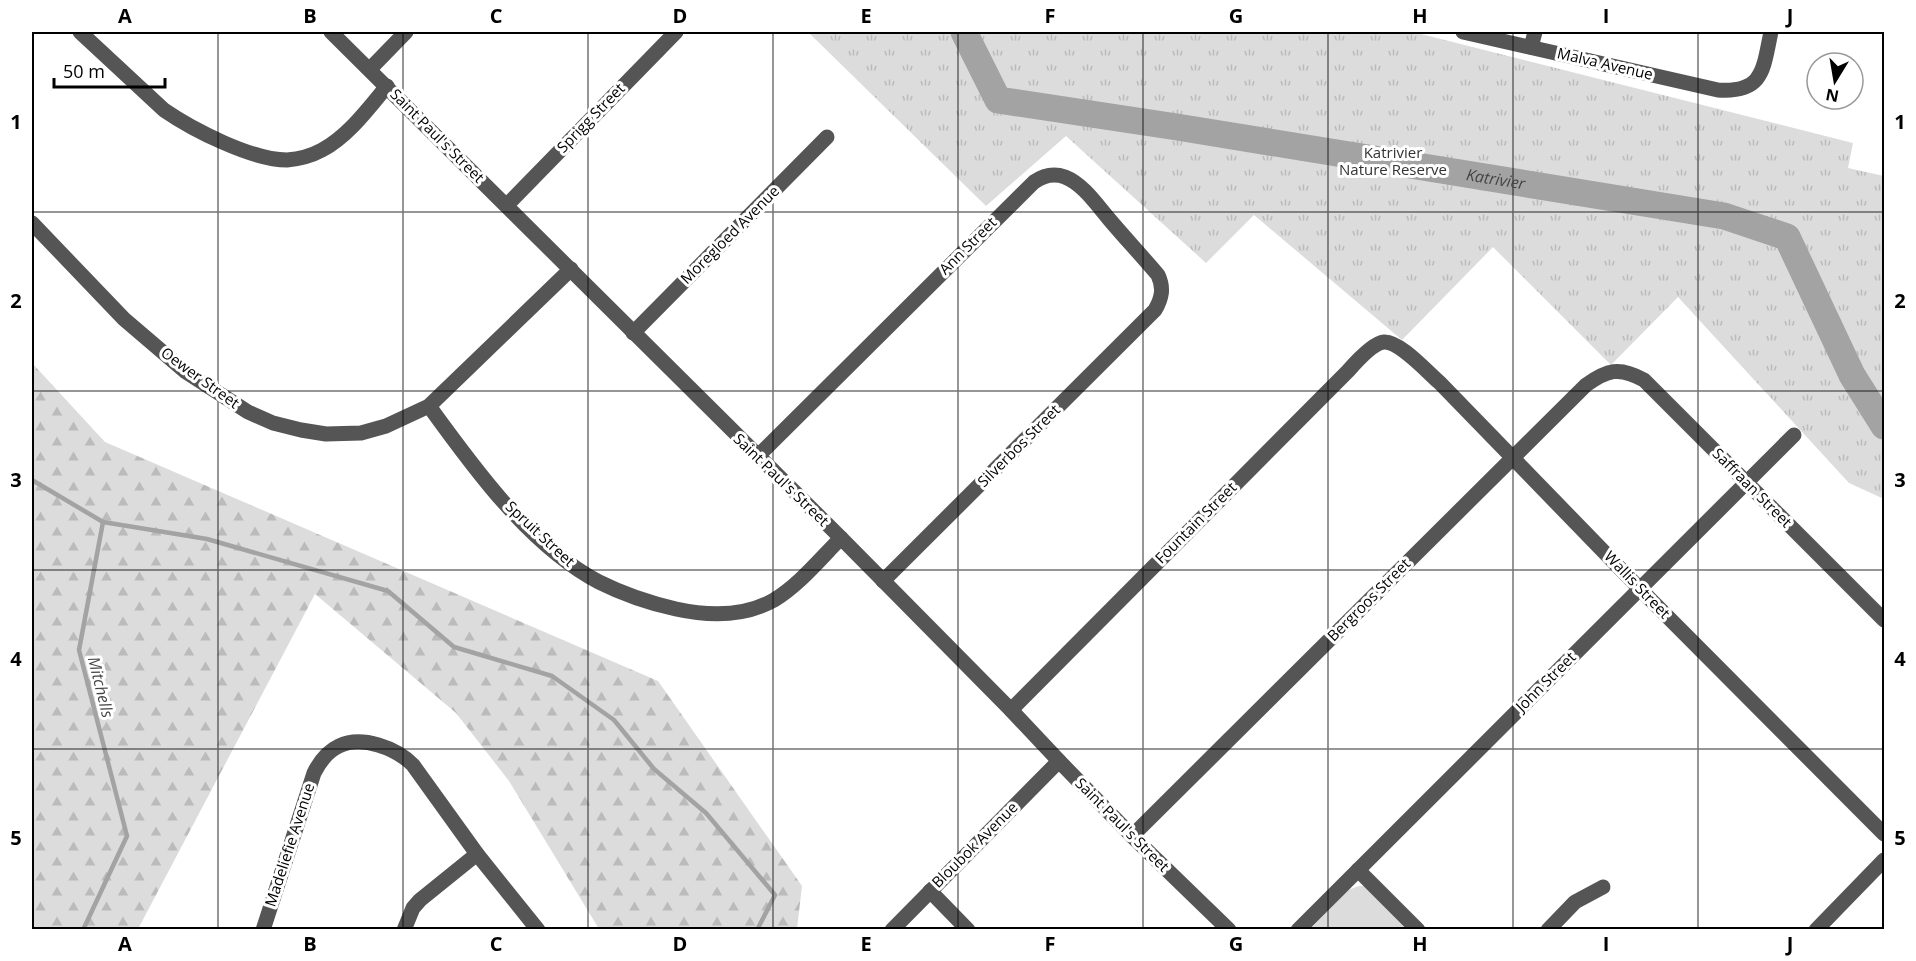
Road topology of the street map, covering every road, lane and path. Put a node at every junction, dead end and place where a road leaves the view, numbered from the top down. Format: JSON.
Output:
{"nodes":[{"id":1,"x":80,"y":32,"type":"edge"},
{"id":2,"x":331,"y":32,"type":"edge"},
{"id":3,"x":406,"y":32,"type":"edge"},
{"id":4,"x":676,"y":32,"type":"edge"},
{"id":5,"x":1463,"y":32,"type":"edge"},
{"id":6,"x":1535,"y":32,"type":"edge"},
{"id":7,"x":1771,"y":32,"type":"edge"},
{"id":8,"x":1531,"y":47,"type":"junction"},
{"id":9,"x":369,"y":69,"type":"junction"},
{"id":10,"x":387,"y":86,"type":"junction"},
{"id":11,"x":827,"y":137,"type":"dead end"},
{"id":12,"x":507,"y":205,"type":"junction"},
{"id":13,"x":32,"y":222,"type":"edge"},
{"id":14,"x":571,"y":269,"type":"junction"},
{"id":15,"x":1155,"y":310,"type":"joint"},
{"id":16,"x":633,"y":333,"type":"junction"},
{"id":17,"x":1385,"y":342,"type":"joint"},
{"id":18,"x":1612,"y":371,"type":"joint"},
{"id":19,"x":429,"y":406,"type":"junction"},
{"id":20,"x":1794,"y":435,"type":"dead end"},
{"id":21,"x":757,"y":457,"type":"junction"},
{"id":22,"x":1512,"y":457,"type":"junction"},
{"id":23,"x":1746,"y":483,"type":"junction"},
{"id":24,"x":841,"y":538,"type":"junction"},
{"id":25,"x":883,"y":581,"type":"junction"},
{"id":26,"x":1640,"y":588,"type":"junction"},
{"id":27,"x":1884,"y":620,"type":"edge"},
{"id":28,"x":1011,"y":710,"type":"junction"},
{"id":29,"x":1059,"y":762,"type":"junction"},
{"id":30,"x":1884,"y":834,"type":"edge"},
{"id":31,"x":1132,"y":836,"type":"junction"},
{"id":32,"x":477,"y":854,"type":"junction"},
{"id":33,"x":1884,"y":860,"type":"edge"},
{"id":34,"x":1358,"y":870,"type":"junction"},
{"id":35,"x":1603,"y":887,"type":"dead end"},
{"id":36,"x":930,"y":891,"type":"junction"},
{"id":37,"x":263,"y":930,"type":"edge"},
{"id":38,"x":404,"y":930,"type":"edge"},
{"id":39,"x":538,"y":930,"type":"edge"},
{"id":40,"x":892,"y":930,"type":"edge"},
{"id":41,"x":968,"y":930,"type":"edge"},
{"id":42,"x":1229,"y":930,"type":"edge"},
{"id":43,"x":1298,"y":930,"type":"edge"},
{"id":44,"x":1418,"y":930,"type":"edge"},
{"id":45,"x":1548,"y":930,"type":"edge"},
{"id":46,"x":1816,"y":930,"type":"edge"}],
"edges":[{"from":1,"to":10,"type":"street"},
{"from":2,"to":9,"type":"street","name":"Saint Paul's Street"},
{"from":3,"to":9,"type":"street"},
{"from":4,"to":12,"type":"street","name":"Sprigg Street"},
{"from":5,"to":8,"type":"street","name":"Malva Avenue"},
{"from":6,"to":8,"type":"street"},
{"from":7,"to":8,"type":"street","name":"Malva Avenue"},
{"from":9,"to":10,"type":"street","name":"Saint Paul's Street"},
{"from":10,"to":12,"type":"street","name":"Saint Paul's Street"},
{"from":11,"to":16,"type":"street","name":"Moregloed Avenue"},
{"from":12,"to":14,"type":"street","name":"Saint Paul's Street"},
{"from":13,"to":19,"type":"street","name":"Oewer Street"},
{"from":14,"to":16,"type":"street","name":"Saint Paul's Street"},
{"from":14,"to":19,"type":"street","name":"Oewer Street"},
{"from":15,"to":21,"type":"street","name":"Ann Street"},
{"from":15,"to":25,"type":"street","name":"Silverbos Street"},
{"from":16,"to":21,"type":"street","name":"Saint Paul's Street"},
{"from":17,"to":22,"type":"street","name":"Wallis Street"},
{"from":17,"to":28,"type":"street","name":"Fountain Street"},
{"from":18,"to":22,"type":"street","name":"Bergroos Street"},
{"from":18,"to":23,"type":"street","name":"Saffraan Street"},
{"from":19,"to":24,"type":"street","name":"Spruit Street"},
{"from":20,"to":23,"type":"street","name":"John Street"},
{"from":21,"to":24,"type":"street","name":"Saint Paul's Street"},
{"from":22,"to":26,"type":"street","name":"Wallis Street"},
{"from":22,"to":31,"type":"street","name":"Bergroos Street"},
{"from":23,"to":26,"type":"street","name":"John Street"},
{"from":23,"to":27,"type":"street","name":"Saffraan Street"},
{"from":24,"to":25,"type":"street","name":"Saint Paul's Street"},
{"from":25,"to":28,"type":"street","name":"Saint Paul's Street"},
{"from":26,"to":30,"type":"street","name":"Wallis Street"},
{"from":26,"to":34,"type":"street","name":"John Street"},
{"from":28,"to":29,"type":"street","name":"Saint Paul's Street"},
{"from":29,"to":31,"type":"street","name":"Saint Paul's Street"},
{"from":29,"to":36,"type":"street","name":"Bloubok Avenue"},
{"from":31,"to":42,"type":"street","name":"Saint Paul's Street"},
{"from":32,"to":37,"type":"street","name":"Madeliefie Avenue"},
{"from":32,"to":38,"type":"street"},
{"from":32,"to":39,"type":"street","name":"Madeliefie Avenue"},
{"from":33,"to":46,"type":"street"},
{"from":34,"to":43,"type":"street","name":"John Street"},
{"from":34,"to":44,"type":"street"},
{"from":35,"to":45,"type":"street"},
{"from":36,"to":40,"type":"street","name":"Bloubok Avenue"},
{"from":36,"to":41,"type":"street"}]}
